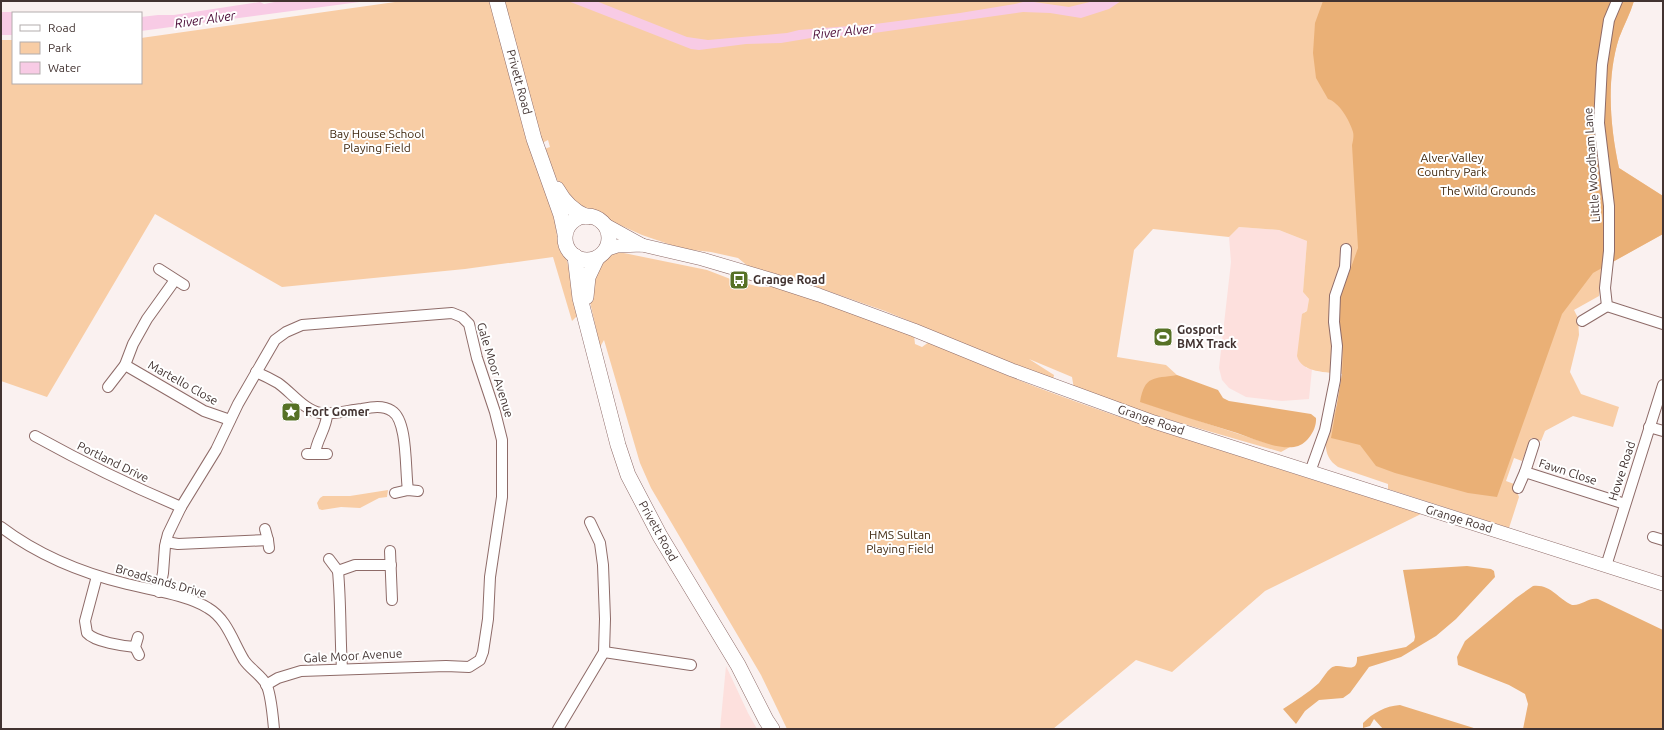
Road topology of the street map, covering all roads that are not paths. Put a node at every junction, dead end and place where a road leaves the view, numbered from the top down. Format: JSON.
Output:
{"nodes":[{"id":1,"x":497,"y":1,"type":"edge"},
{"id":2,"x":1617,"y":1,"type":"edge"},
{"id":3,"x":542,"y":162,"type":"junction"},
{"id":4,"x":587,"y":217,"type":"junction"},
{"id":5,"x":602,"y":223,"type":"junction"},
{"id":6,"x":565,"y":234,"type":"junction"},
{"id":7,"x":642,"y":245,"type":"junction"},
{"id":8,"x":1346,"y":249,"type":"dead end"},
{"id":9,"x":601,"y":254,"type":"junction"},
{"id":10,"x":574,"y":256,"type":"junction"},
{"id":11,"x":159,"y":269,"type":"dead end"},
{"id":12,"x":1607,"y":306,"type":"junction"},
{"id":13,"x":1582,"y":321,"type":"dead end"},
{"id":14,"x":1663,"y":324,"type":"edge"},
{"id":15,"x":587,"y":327,"type":"junction"},
{"id":16,"x":125,"y":365,"type":"junction"},
{"id":17,"x":256,"y":372,"type":"junction"},
{"id":18,"x":1663,"y":385,"type":"edge"},
{"id":19,"x":108,"y":387,"type":"dead end"},
{"id":20,"x":327,"y":414,"type":"junction"},
{"id":21,"x":230,"y":420,"type":"junction"},
{"id":22,"x":1649,"y":427,"type":"junction"},
{"id":23,"x":1663,"y":431,"type":"edge"},
{"id":24,"x":35,"y":436,"type":"dead end"},
{"id":25,"x":1534,"y":444,"type":"dead end"},
{"id":26,"x":327,"y":454,"type":"dead end"},
{"id":27,"x":1310,"y":472,"type":"junction"},
{"id":28,"x":1525,"y":472,"type":"junction"},
{"id":29,"x":1518,"y":488,"type":"dead end"},
{"id":30,"x":395,"y":493,"type":"dead end"},
{"id":31,"x":1625,"y":504,"type":"junction"},
{"id":32,"x":181,"y":507,"type":"junction"},
{"id":33,"x":590,"y":522,"type":"dead end"},
{"id":34,"x":1,"y":527,"type":"edge"},
{"id":35,"x":265,"y":529,"type":"dead end"},
{"id":36,"x":166,"y":542,"type":"junction"},
{"id":37,"x":390,"y":551,"type":"dead end"},
{"id":38,"x":329,"y":559,"type":"dead end"},
{"id":39,"x":391,"y":565,"type":"junction"},
{"id":40,"x":1606,"y":566,"type":"junction"},
{"id":41,"x":338,"y":571,"type":"junction"},
{"id":42,"x":97,"y":576,"type":"junction"},
{"id":43,"x":1663,"y":584,"type":"edge"},
{"id":44,"x":159,"y":592,"type":"junction"},
{"id":45,"x":392,"y":600,"type":"dead end"},
{"id":46,"x":137,"y":647,"type":"dead end"},
{"id":47,"x":604,"y":652,"type":"junction"},
{"id":48,"x":691,"y":666,"type":"dead end"},
{"id":49,"x":342,"y":669,"type":"junction"},
{"id":50,"x":266,"y":685,"type":"junction"},
{"id":51,"x":768,"y":726,"type":"edge"},
{"id":52,"x":274,"y":729,"type":"edge"},
{"id":53,"x":558,"y":729,"type":"edge"}],
"edges":[{"from":1,"to":3,"type":"main road","name":"Privett Road"},
{"from":2,"to":12,"type":"street","name":"Little Woodham Lane"},
{"from":3,"to":4,"type":"main road","name":"Privett Road"},
{"from":3,"to":6,"type":"main road","name":"Privett Road"},
{"from":4,"to":5,"type":"main road"},
{"from":4,"to":6,"type":"main road"},
{"from":5,"to":7,"type":"street","name":"Grange Road"},
{"from":5,"to":9,"type":"main road"},
{"from":6,"to":10,"type":"main road"},
{"from":7,"to":9,"type":"street","name":"Grange Road"},
{"from":7,"to":27,"type":"street","name":"Grange Road"},
{"from":8,"to":27,"type":"street"},
{"from":9,"to":10,"type":"main road"},
{"from":9,"to":15,"type":"main road","name":"Privett Road"},
{"from":10,"to":15,"type":"main road","name":"Privett Road"},
{"from":11,"to":16,"type":"street"},
{"from":12,"to":13,"type":"street"},
{"from":12,"to":14,"type":"street"},
{"from":15,"to":51,"type":"main road","name":"Privett Road"},
{"from":16,"to":19,"type":"street"},
{"from":16,"to":21,"type":"street","name":"Martello Close"},
{"from":17,"to":20,"type":"street"},
{"from":17,"to":21,"type":"street","name":"Gale Moor Avenue"},
{"from":17,"to":49,"type":"street","name":"Gale Moor Avenue"},
{"from":18,"to":22,"type":"street","name":"Howe Road"},
{"from":20,"to":26,"type":"street"},
{"from":20,"to":30,"type":"street"},
{"from":21,"to":32,"type":"street","name":"Gale Moor Avenue"},
{"from":22,"to":23,"type":"street"},
{"from":22,"to":31,"type":"street","name":"Howe Road"},
{"from":24,"to":32,"type":"street","name":"Portland Drive"},
{"from":25,"to":28,"type":"street","name":"Fawn Close"},
{"from":27,"to":40,"type":"street","name":"Grange Road"},
{"from":28,"to":29,"type":"street","name":"Fawn Close"},
{"from":28,"to":31,"type":"street","name":"Fawn Close"},
{"from":31,"to":40,"type":"street","name":"Howe Road"},
{"from":32,"to":36,"type":"street","name":"Gale Moor Avenue"},
{"from":33,"to":47,"type":"street"},
{"from":34,"to":42,"type":"street","name":"Broadsands Drive"},
{"from":35,"to":36,"type":"street"},
{"from":36,"to":44,"type":"street","name":"Gale Moor Avenue"},
{"from":37,"to":39,"type":"street"},
{"from":38,"to":41,"type":"street"},
{"from":39,"to":41,"type":"street"},
{"from":39,"to":45,"type":"street"},
{"from":40,"to":43,"type":"street","name":"Grange Road"},
{"from":41,"to":49,"type":"street"},
{"from":42,"to":44,"type":"street","name":"Broadsands Drive"},
{"from":42,"to":46,"type":"street"},
{"from":44,"to":50,"type":"street","name":"Broadsands Drive"},
{"from":47,"to":48,"type":"street"},
{"from":47,"to":53,"type":"street"},
{"from":49,"to":50,"type":"street","name":"Gale Moor Avenue"},
{"from":50,"to":52,"type":"street","name":"Broadsands Drive"}]}
